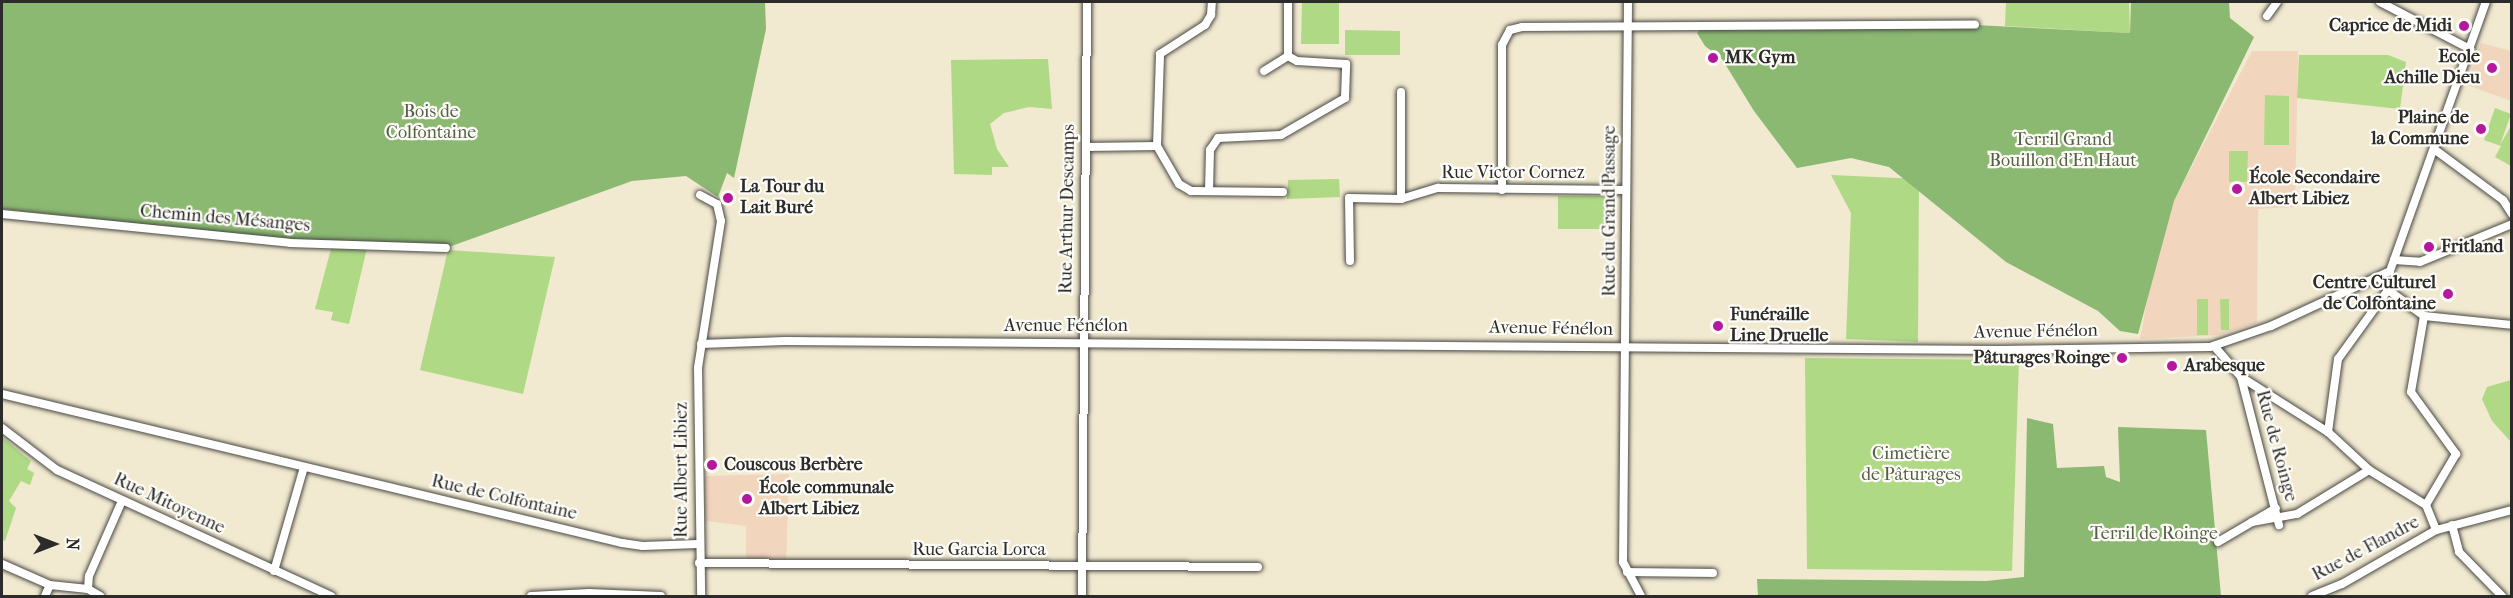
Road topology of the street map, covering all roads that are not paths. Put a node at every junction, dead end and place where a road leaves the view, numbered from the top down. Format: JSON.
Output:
{"nodes":[{"id":1,"x":1087,"y":2,"type":"edge"},
{"id":2,"x":1212,"y":2,"type":"edge"},
{"id":3,"x":1288,"y":2,"type":"edge"},
{"id":4,"x":1628,"y":2,"type":"edge"},
{"id":5,"x":2277,"y":2,"type":"edge"},
{"id":6,"x":2380,"y":2,"type":"edge"},
{"id":7,"x":2486,"y":2,"type":"edge"},
{"id":8,"x":2267,"y":16,"type":"dead end"},
{"id":9,"x":1975,"y":25,"type":"dead end"},
{"id":10,"x":1628,"y":27,"type":"junction"},
{"id":11,"x":2470,"y":49,"type":"junction"},
{"id":12,"x":1288,"y":56,"type":"junction"},
{"id":13,"x":1264,"y":70,"type":"dead end"},
{"id":14,"x":1401,"y":92,"type":"dead end"},
{"id":15,"x":1157,"y":146,"type":"junction"},
{"id":16,"x":1087,"y":147,"type":"junction"},
{"id":17,"x":2434,"y":149,"type":"junction"},
{"id":18,"x":1502,"y":190,"type":"junction"},
{"id":19,"x":1626,"y":190,"type":"junction"},
{"id":20,"x":1209,"y":191,"type":"junction"},
{"id":21,"x":1283,"y":192,"type":"dead end"},
{"id":22,"x":700,"y":195,"type":"dead end"},
{"id":23,"x":2511,"y":196,"type":"edge"},
{"id":24,"x":1401,"y":199,"type":"junction"},
{"id":25,"x":2509,"y":210,"type":"edge"},
{"id":26,"x":2,"y":214,"type":"edge"},
{"id":27,"x":2511,"y":224,"type":"edge"},
{"id":28,"x":446,"y":248,"type":"dead end"},
{"id":29,"x":2394,"y":260,"type":"junction"},
{"id":30,"x":1350,"y":261,"type":"dead end"},
{"id":31,"x":2383,"y":276,"type":"junction"},
{"id":32,"x":2388,"y":290,"type":"junction"},
{"id":33,"x":2424,"y":316,"type":"junction"},
{"id":34,"x":2511,"y":325,"type":"edge"},
{"id":35,"x":701,"y":344,"type":"junction"},
{"id":36,"x":1082,"y":344,"type":"junction"},
{"id":37,"x":2214,"y":346,"type":"junction"},
{"id":38,"x":1624,"y":347,"type":"junction"},
{"id":39,"x":2241,"y":377,"type":"junction"},
{"id":40,"x":2,"y":394,"type":"edge"},
{"id":41,"x":2,"y":428,"type":"edge"},
{"id":42,"x":2328,"y":432,"type":"junction"},
{"id":43,"x":304,"y":467,"type":"junction"},
{"id":44,"x":2369,"y":470,"type":"junction"},
{"id":45,"x":122,"y":501,"type":"junction"},
{"id":46,"x":2426,"y":506,"type":"junction"},
{"id":47,"x":2277,"y":507,"type":"junction"},
{"id":48,"x":2511,"y":510,"type":"edge"},
{"id":49,"x":2252,"y":522,"type":"junction"},
{"id":50,"x":2279,"y":522,"type":"junction"},
{"id":51,"x":2452,"y":525,"type":"junction"},
{"id":52,"x":2436,"y":530,"type":"junction"},
{"id":53,"x":2217,"y":542,"type":"dead end"},
{"id":54,"x":698,"y":544,"type":"junction"},
{"id":55,"x":699,"y":563,"type":"junction"},
{"id":56,"x":2,"y":564,"type":"edge"},
{"id":57,"x":1084,"y":567,"type":"junction"},
{"id":58,"x":1258,"y":567,"type":"dead end"},
{"id":59,"x":274,"y":571,"type":"junction"},
{"id":60,"x":1627,"y":572,"type":"junction"},
{"id":61,"x":1713,"y":573,"type":"dead end"},
{"id":62,"x":50,"y":585,"type":"junction"},
{"id":63,"x":88,"y":589,"type":"junction"},
{"id":64,"x":625,"y":596,"type":"edge"},
{"id":65,"x":45,"y":597,"type":"edge"},
{"id":66,"x":100,"y":597,"type":"edge"},
{"id":67,"x":331,"y":597,"type":"edge"},
{"id":68,"x":531,"y":597,"type":"edge"},
{"id":69,"x":661,"y":597,"type":"edge"},
{"id":70,"x":701,"y":597,"type":"edge"},
{"id":71,"x":1083,"y":597,"type":"edge"},
{"id":72,"x":1641,"y":597,"type":"edge"},
{"id":73,"x":2312,"y":597,"type":"edge"},
{"id":74,"x":2502,"y":597,"type":"edge"}],
"edges":[{"from":1,"to":16,"type":"street","name":"Rue Arthur Descamps"},
{"from":2,"to":15,"type":"street"},
{"from":3,"to":12,"type":"street"},
{"from":4,"to":10,"type":"street","name":"Rue du Grand Passage"},
{"from":5,"to":8,"type":"street"},
{"from":6,"to":11,"type":"street"},
{"from":7,"to":11,"type":"street"},
{"from":9,"to":10,"type":"street"},
{"from":10,"to":18,"type":"street"},
{"from":10,"to":19,"type":"street","name":"Rue du Grand Passage"},
{"from":11,"to":17,"type":"street"},
{"from":12,"to":13,"type":"street"},
{"from":12,"to":20,"type":"street"},
{"from":14,"to":24,"type":"street"},
{"from":15,"to":16,"type":"street"},
{"from":15,"to":20,"type":"street"},
{"from":16,"to":36,"type":"street","name":"Rue Arthur Descamps"},
{"from":17,"to":25,"type":"street"},
{"from":17,"to":29,"type":"street"},
{"from":18,"to":19,"type":"street","name":"Rue Victor Cornez"},
{"from":18,"to":24,"type":"street","name":"Rue Victor Cornez"},
{"from":19,"to":38,"type":"street","name":"Rue du Grand Passage"},
{"from":20,"to":21,"type":"street"},
{"from":22,"to":35,"type":"street","name":"Rue Albert Libiez"},
{"from":23,"to":25,"type":"street"},
{"from":24,"to":30,"type":"street","name":"Rue Victor Cornez"},
{"from":26,"to":28,"type":"street","name":"Chemin des Mésanges"},
{"from":27,"to":29,"type":"street"},
{"from":29,"to":31,"type":"street"},
{"from":31,"to":32,"type":"street"},
{"from":31,"to":37,"type":"street","name":"Avenue Fénélon"},
{"from":32,"to":33,"type":"street"},
{"from":32,"to":42,"type":"street"},
{"from":33,"to":34,"type":"street"},
{"from":33,"to":46,"type":"street"},
{"from":35,"to":36,"type":"street","name":"Avenue Fénélon"},
{"from":35,"to":54,"type":"street","name":"Rue Albert Libiez"},
{"from":36,"to":38,"type":"street","name":"Avenue Fénélon"},
{"from":36,"to":57,"type":"street","name":"Rue Arthur Descamps"},
{"from":37,"to":38,"type":"street","name":"Avenue Fénélon"},
{"from":37,"to":39,"type":"street"},
{"from":38,"to":60,"type":"street","name":"Rue du Grand Passage"},
{"from":39,"to":42,"type":"street"},
{"from":39,"to":47,"type":"street","name":"Rue de Roinge"},
{"from":40,"to":43,"type":"street","name":"Rue de Colfontaine"},
{"from":41,"to":45,"type":"street","name":"Rue Mitoyenne"},
{"from":42,"to":44,"type":"street"},
{"from":43,"to":54,"type":"street","name":"Rue de Colfontaine"},
{"from":43,"to":59,"type":"street"},
{"from":44,"to":46,"type":"street"},
{"from":44,"to":50,"type":"street"},
{"from":45,"to":59,"type":"street","name":"Rue Mitoyenne"},
{"from":45,"to":63,"type":"street"},
{"from":46,"to":52,"type":"street"},
{"from":47,"to":49,"type":"street"},
{"from":47,"to":50,"type":"street","name":"Rue de Roinge"},
{"from":48,"to":51,"type":"street","name":"Rue de Flandre"},
{"from":49,"to":50,"type":"street"},
{"from":49,"to":53,"type":"street"},
{"from":51,"to":52,"type":"street","name":"Rue de Flandre"},
{"from":51,"to":74,"type":"street"},
{"from":52,"to":73,"type":"street","name":"Rue de Flandre"},
{"from":54,"to":55,"type":"street","name":"Rue Albert Libiez"},
{"from":55,"to":57,"type":"street","name":"Rue Garcia Lorca"},
{"from":55,"to":70,"type":"street","name":"Rue Albert Libiez"},
{"from":56,"to":62,"type":"street"},
{"from":57,"to":58,"type":"street","name":"Rue Garcia Lorca"},
{"from":57,"to":71,"type":"street","name":"Rue Arthur Descamps"},
{"from":59,"to":67,"type":"street","name":"Rue Mitoyenne"},
{"from":60,"to":61,"type":"street"},
{"from":60,"to":72,"type":"street","name":"Rue du Grand Passage"},
{"from":62,"to":63,"type":"street"},
{"from":62,"to":65,"type":"street"},
{"from":63,"to":66,"type":"street"},
{"from":64,"to":68,"type":"street"},
{"from":64,"to":69,"type":"street"}]}
